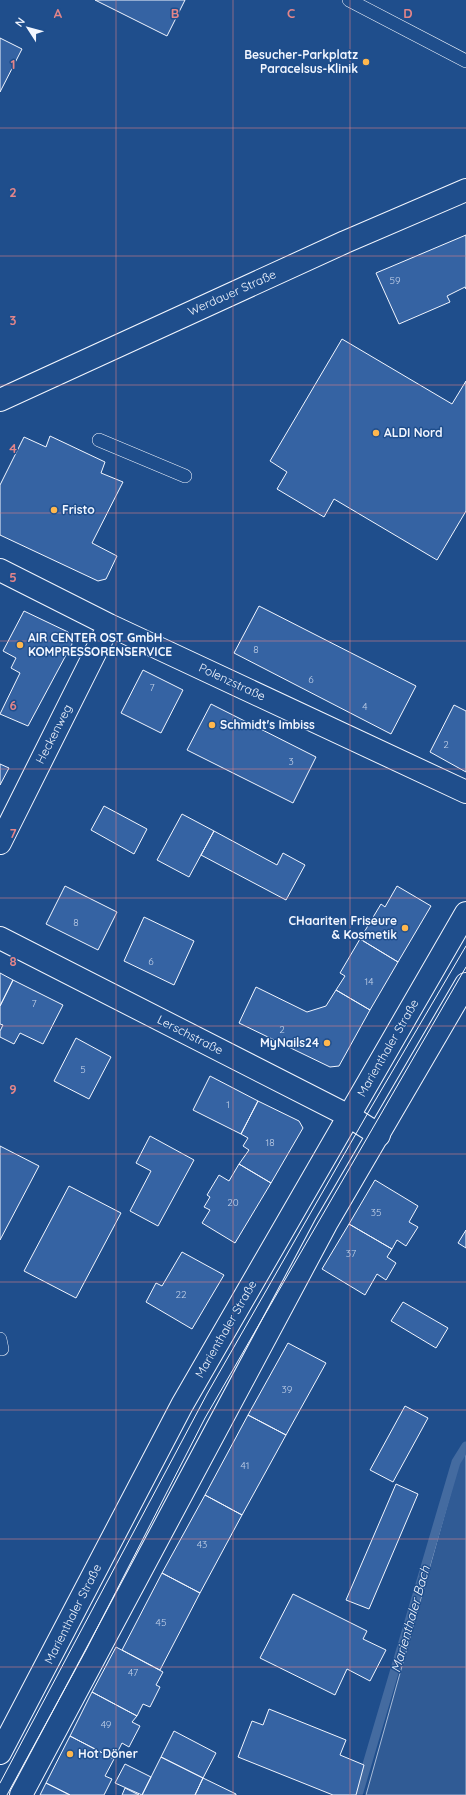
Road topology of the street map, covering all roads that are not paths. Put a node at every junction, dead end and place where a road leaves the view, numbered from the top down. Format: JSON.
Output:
{"nodes":[{"id":1,"x":349,"y":0,"type":"edge"},
{"id":2,"x":466,"y":61,"type":"edge"},
{"id":3,"x":466,"y":190,"type":"edge"},
{"id":4,"x":0,"y":400,"type":"edge"},
{"id":5,"x":99,"y":440,"type":"dead end"},
{"id":6,"x":185,"y":476,"type":"dead end"},
{"id":7,"x":0,"y":570,"type":"edge"},
{"id":8,"x":109,"y":625,"type":"junction"},
{"id":9,"x":466,"y":792,"type":"edge"},
{"id":10,"x":0,"y":843,"type":"edge"},
{"id":11,"x":466,"y":913,"type":"edge"},
{"id":12,"x":0,"y":938,"type":"edge"},
{"id":13,"x":466,"y":984,"type":"edge"},
{"id":14,"x":349,"y":1116,"type":"junction"},
{"id":15,"x":379,"y":1135,"type":"junction"},
{"id":16,"x":0,"y":1753,"type":"edge"},
{"id":17,"x":21,"y":1795,"type":"edge"}],
"edges":[{"from":1,"to":2,"type":"lane"},
{"from":3,"to":4,"type":"main road","name":"Werdauer Straße"},
{"from":5,"to":6,"type":"lane"},
{"from":7,"to":8,"type":"main road","name":"Polenzstraße"},
{"from":8,"to":9,"type":"main road","name":"Polenzstraße"},
{"from":8,"to":10,"type":"main road","name":"Heckenweg"},
{"from":11,"to":14,"type":"main road","name":"Marienthaler Straße"},
{"from":12,"to":14,"type":"main road","name":"Lerschstraße"},
{"from":13,"to":15,"type":"main road"},
{"from":14,"to":15,"type":"main road","name":"Lerschstraße"},
{"from":14,"to":16,"type":"main road","name":"Marienthaler Straße"},
{"from":15,"to":17,"type":"main road"}]}
